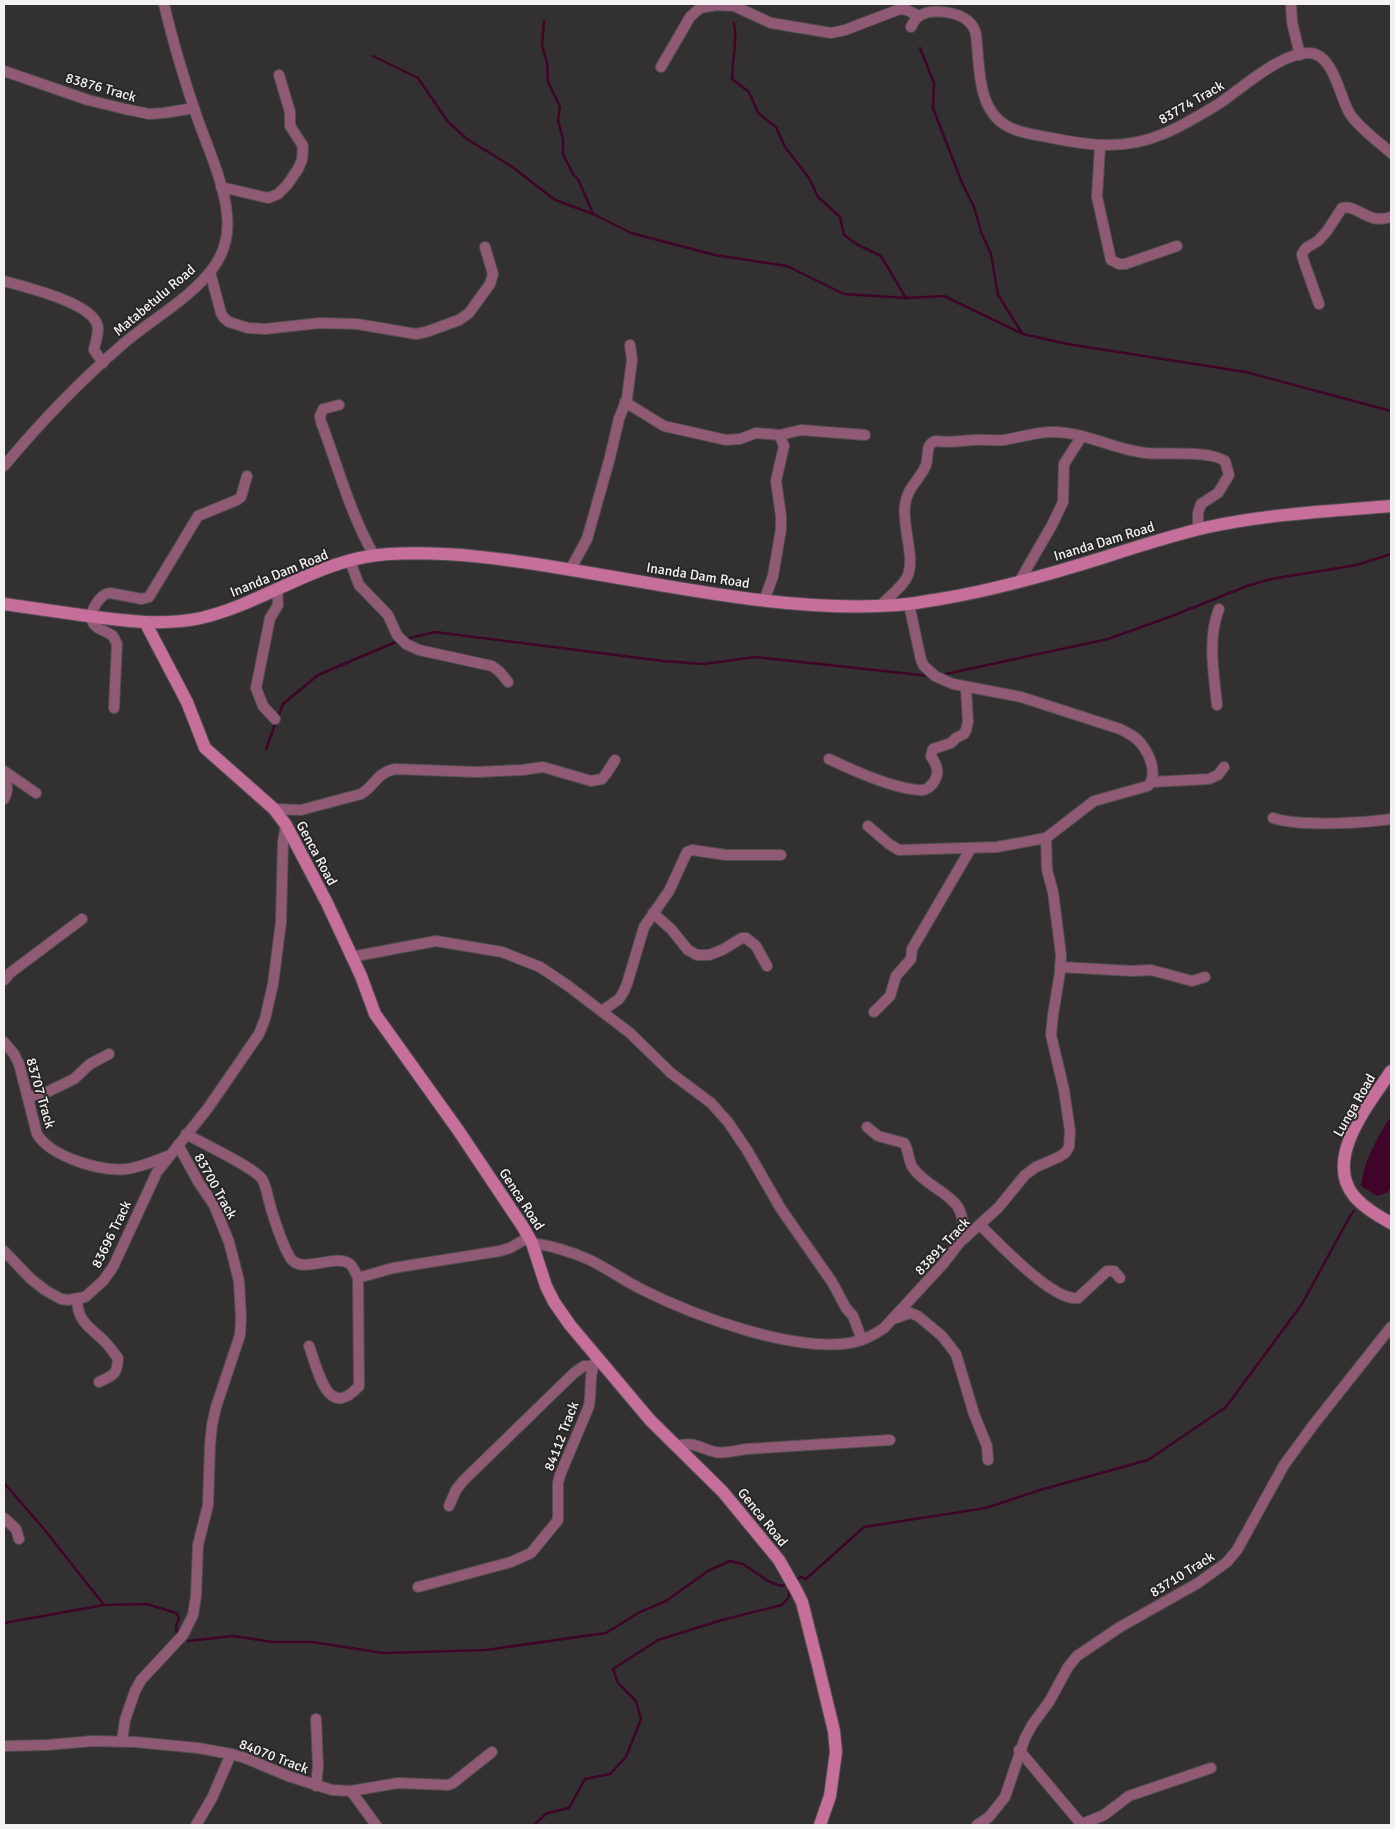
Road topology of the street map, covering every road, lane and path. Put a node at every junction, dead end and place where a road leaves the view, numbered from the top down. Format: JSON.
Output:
{"nodes":[{"id":1,"x":164,"y":4,"type":"edge"},
{"id":2,"x":1291,"y":4,"type":"edge"},
{"id":3,"x":919,"y":16,"type":"junction"},
{"id":4,"x":912,"y":27,"type":"dead end"},
{"id":5,"x":1300,"y":55,"type":"junction"},
{"id":6,"x":661,"y":67,"type":"dead end"},
{"id":7,"x":4,"y":71,"type":"edge"},
{"id":8,"x":279,"y":75,"type":"dead end"},
{"id":9,"x":194,"y":108,"type":"junction"},
{"id":10,"x":1100,"y":146,"type":"junction"},
{"id":11,"x":1391,"y":153,"type":"edge"},
{"id":12,"x":221,"y":187,"type":"junction"},
{"id":13,"x":1391,"y":217,"type":"edge"},
{"id":14,"x":1177,"y":246,"type":"dead end"},
{"id":15,"x":485,"y":247,"type":"dead end"},
{"id":16,"x":210,"y":272,"type":"junction"},
{"id":17,"x":4,"y":281,"type":"edge"},
{"id":18,"x":1319,"y":304,"type":"dead end"},
{"id":19,"x":630,"y":345,"type":"dead end"},
{"id":20,"x":103,"y":362,"type":"junction"},
{"id":21,"x":625,"y":402,"type":"junction"},
{"id":22,"x":339,"y":405,"type":"dead end"},
{"id":23,"x":781,"y":435,"type":"junction"},
{"id":24,"x":865,"y":435,"type":"dead end"},
{"id":25,"x":1082,"y":436,"type":"junction"},
{"id":26,"x":4,"y":466,"type":"edge"},
{"id":27,"x":247,"y":476,"type":"dead end"},
{"id":28,"x":1391,"y":506,"type":"edge"},
{"id":29,"x":1198,"y":530,"type":"junction"},
{"id":30,"x":374,"y":556,"type":"junction"},
{"id":31,"x":350,"y":561,"type":"junction"},
{"id":32,"x":570,"y":570,"type":"junction"},
{"id":33,"x":1019,"y":582,"type":"junction"},
{"id":34,"x":277,"y":588,"type":"junction"},
{"id":35,"x":764,"y":601,"type":"junction"},
{"id":36,"x":4,"y":604,"type":"edge"},
{"id":37,"x":909,"y":604,"type":"junction"},
{"id":38,"x":880,"y":606,"type":"junction"},
{"id":39,"x":1218,"y":609,"type":"dead end"},
{"id":40,"x":91,"y":616,"type":"junction"},
{"id":41,"x":145,"y":622,"type":"junction"},
{"id":42,"x":508,"y":682,"type":"dead end"},
{"id":43,"x":966,"y":688,"type":"junction"},
{"id":44,"x":1217,"y":705,"type":"dead end"},
{"id":45,"x":114,"y":708,"type":"dead end"},
{"id":46,"x":275,"y":719,"type":"dead end"},
{"id":47,"x":829,"y":759,"type":"dead end"},
{"id":48,"x":614,"y":760,"type":"dead end"},
{"id":49,"x":1224,"y":766,"type":"dead end"},
{"id":50,"x":4,"y":771,"type":"edge"},
{"id":51,"x":4,"y":778,"type":"edge"},
{"id":52,"x":1151,"y":782,"type":"junction"},
{"id":53,"x":36,"y":793,"type":"dead end"},
{"id":54,"x":4,"y":799,"type":"edge"},
{"id":55,"x":274,"y":808,"type":"junction"},
{"id":56,"x":1273,"y":818,"type":"dead end"},
{"id":57,"x":1391,"y":819,"type":"edge"},
{"id":58,"x":286,"y":825,"type":"junction"},
{"id":59,"x":868,"y":826,"type":"dead end"},
{"id":60,"x":1046,"y":838,"type":"junction"},
{"id":61,"x":970,"y":848,"type":"junction"},
{"id":62,"x":781,"y":855,"type":"dead end"},
{"id":63,"x":652,"y":913,"type":"junction"},
{"id":64,"x":82,"y":919,"type":"dead end"},
{"id":65,"x":351,"y":957,"type":"junction"},
{"id":66,"x":767,"y":966,"type":"dead end"},
{"id":67,"x":1060,"y":967,"type":"junction"},
{"id":68,"x":1206,"y":977,"type":"dead end"},
{"id":69,"x":4,"y":980,"type":"edge"},
{"id":70,"x":602,"y":1011,"type":"junction"},
{"id":71,"x":874,"y":1012,"type":"dead end"},
{"id":72,"x":4,"y":1042,"type":"edge"},
{"id":73,"x":109,"y":1054,"type":"dead end"},
{"id":74,"x":1391,"y":1071,"type":"edge"},
{"id":75,"x":28,"y":1097,"type":"junction"},
{"id":76,"x":867,"y":1127,"type":"dead end"},
{"id":77,"x":186,"y":1134,"type":"junction"},
{"id":78,"x":178,"y":1145,"type":"junction"},
{"id":79,"x":168,"y":1156,"type":"junction"},
{"id":80,"x":1391,"y":1224,"type":"edge"},
{"id":81,"x":980,"y":1225,"type":"junction"},
{"id":82,"x":966,"y":1237,"type":"junction"},
{"id":83,"x":531,"y":1240,"type":"junction"},
{"id":84,"x":4,"y":1251,"type":"edge"},
{"id":85,"x":358,"y":1278,"type":"junction"},
{"id":86,"x":1120,"y":1278,"type":"dead end"},
{"id":87,"x":77,"y":1300,"type":"junction"},
{"id":88,"x":891,"y":1320,"type":"junction"},
{"id":89,"x":1391,"y":1327,"type":"edge"},
{"id":90,"x":862,"y":1340,"type":"junction"},
{"id":91,"x":309,"y":1346,"type":"dead end"},
{"id":92,"x":594,"y":1362,"type":"junction"},
{"id":93,"x":100,"y":1382,"type":"dead end"},
{"id":94,"x":890,"y":1440,"type":"dead end"},
{"id":95,"x":676,"y":1446,"type":"junction"},
{"id":96,"x":988,"y":1460,"type":"dead end"},
{"id":97,"x":449,"y":1506,"type":"dead end"},
{"id":98,"x":4,"y":1518,"type":"edge"},
{"id":99,"x":19,"y":1539,"type":"dead end"},
{"id":100,"x":418,"y":1587,"type":"dead end"},
{"id":101,"x":316,"y":1719,"type":"dead end"},
{"id":102,"x":122,"y":1741,"type":"junction"},
{"id":103,"x":4,"y":1746,"type":"edge"},
{"id":104,"x":1019,"y":1750,"type":"junction"},
{"id":105,"x":492,"y":1752,"type":"dead end"},
{"id":106,"x":231,"y":1754,"type":"junction"},
{"id":107,"x":1211,"y":1768,"type":"dead end"},
{"id":108,"x":316,"y":1786,"type":"junction"},
{"id":109,"x":351,"y":1791,"type":"junction"},
{"id":110,"x":992,"y":1821,"type":"edge"},
{"id":111,"x":1082,"y":1824,"type":"edge"},
{"id":112,"x":196,"y":1825,"type":"edge"},
{"id":113,"x":376,"y":1825,"type":"edge"},
{"id":114,"x":820,"y":1825,"type":"edge"},
{"id":115,"x":978,"y":1825,"type":"edge"}],
"edges":[{"from":1,"to":9,"type":"street","name":"Matabetulu Road"},
{"from":2,"to":5,"type":"street"},
{"from":3,"to":4,"type":"street"},
{"from":3,"to":6,"type":"street","name":"83774 Track"},
{"from":3,"to":10,"type":"street","name":"83774 Track"},
{"from":5,"to":10,"type":"street","name":"83774 Track"},
{"from":5,"to":11,"type":"street"},
{"from":7,"to":9,"type":"street","name":"83876 Track"},
{"from":8,"to":12,"type":"street"},
{"from":9,"to":12,"type":"street","name":"Matabetulu Road"},
{"from":10,"to":14,"type":"street"},
{"from":12,"to":16,"type":"street","name":"Matabetulu Road"},
{"from":13,"to":18,"type":"street"},
{"from":15,"to":16,"type":"street"},
{"from":16,"to":20,"type":"street","name":"Matabetulu Road"},
{"from":17,"to":20,"type":"street"},
{"from":19,"to":21,"type":"street"},
{"from":20,"to":26,"type":"street","name":"Matabetulu Road"},
{"from":21,"to":23,"type":"street"},
{"from":21,"to":32,"type":"street"},
{"from":22,"to":30,"type":"street"},
{"from":23,"to":24,"type":"street"},
{"from":23,"to":35,"type":"street"},
{"from":25,"to":29,"type":"street"},
{"from":25,"to":33,"type":"street"},
{"from":25,"to":38,"type":"street"},
{"from":27,"to":40,"type":"street"},
{"from":28,"to":29,"type":"street","name":"Inanda Dam Road"},
{"from":29,"to":33,"type":"street","name":"Inanda Dam Road"},
{"from":30,"to":31,"type":"street","name":"Inanda Dam Road"},
{"from":30,"to":32,"type":"street","name":"Inanda Dam Road"},
{"from":31,"to":34,"type":"street","name":"Inanda Dam Road"},
{"from":31,"to":42,"type":"street"},
{"from":32,"to":35,"type":"street","name":"Inanda Dam Road"},
{"from":33,"to":37,"type":"street","name":"Inanda Dam Road"},
{"from":34,"to":41,"type":"street","name":"Inanda Dam Road"},
{"from":34,"to":46,"type":"street"},
{"from":35,"to":38,"type":"street","name":"Inanda Dam Road"},
{"from":36,"to":40,"type":"street","name":"Inanda Dam Road"},
{"from":37,"to":38,"type":"street","name":"Inanda Dam Road"},
{"from":37,"to":43,"type":"street"},
{"from":39,"to":44,"type":"street"},
{"from":40,"to":41,"type":"street","name":"Inanda Dam Road"},
{"from":40,"to":45,"type":"street"},
{"from":41,"to":55,"type":"street","name":"Genca Road"},
{"from":43,"to":47,"type":"street"},
{"from":43,"to":52,"type":"street"},
{"from":48,"to":55,"type":"street"},
{"from":49,"to":52,"type":"street"},
{"from":50,"to":53,"type":"street"},
{"from":51,"to":54,"type":"street"},
{"from":52,"to":60,"type":"street"},
{"from":55,"to":58,"type":"street","name":"Genca Road"},
{"from":56,"to":57,"type":"street"},
{"from":58,"to":65,"type":"street","name":"Genca Road"},
{"from":58,"to":77,"type":"street","name":"83700 Track"},
{"from":59,"to":61,"type":"street"},
{"from":60,"to":61,"type":"street"},
{"from":60,"to":67,"type":"street","name":"83891 Track"},
{"from":61,"to":71,"type":"street"},
{"from":62,"to":63,"type":"street"},
{"from":63,"to":66,"type":"street"},
{"from":63,"to":70,"type":"street"},
{"from":64,"to":69,"type":"street"},
{"from":65,"to":70,"type":"street"},
{"from":65,"to":83,"type":"street","name":"Genca Road"},
{"from":67,"to":68,"type":"street"},
{"from":67,"to":81,"type":"street","name":"83891 Track"},
{"from":70,"to":90,"type":"street"},
{"from":72,"to":75,"type":"street","name":"83707 Track"},
{"from":73,"to":75,"type":"street"},
{"from":74,"to":80,"type":"street","name":"Lunga Road"},
{"from":75,"to":79,"type":"street","name":"83707 Track"},
{"from":76,"to":82,"type":"street"},
{"from":77,"to":78,"type":"street","name":"83700 Track"},
{"from":77,"to":85,"type":"street"},
{"from":78,"to":79,"type":"street","name":"83696 Track"},
{"from":78,"to":102,"type":"street","name":"83700 Track"},
{"from":79,"to":87,"type":"street","name":"83696 Track"},
{"from":81,"to":82,"type":"street","name":"83891 Track"},
{"from":81,"to":86,"type":"street"},
{"from":82,"to":88,"type":"street","name":"83891 Track"},
{"from":83,"to":85,"type":"street"},
{"from":83,"to":90,"type":"street","name":"83891 Track"},
{"from":83,"to":92,"type":"street","name":"Genca Road"},
{"from":84,"to":87,"type":"street"},
{"from":85,"to":91,"type":"street"},
{"from":87,"to":93,"type":"street"},
{"from":88,"to":90,"type":"street","name":"83891 Track"},
{"from":88,"to":96,"type":"street"},
{"from":89,"to":104,"type":"street","name":"83710 Track"},
{"from":92,"to":95,"type":"street","name":"Genca Road"},
{"from":92,"to":97,"type":"street"},
{"from":92,"to":100,"type":"street","name":"84112 Track"},
{"from":94,"to":95,"type":"street"},
{"from":95,"to":114,"type":"street","name":"Genca Road"},
{"from":98,"to":99,"type":"street"},
{"from":101,"to":108,"type":"street"},
{"from":102,"to":103,"type":"street","name":"84070 Track"},
{"from":102,"to":106,"type":"street","name":"84070 Track"},
{"from":104,"to":110,"type":"street","name":"83710 Track"},
{"from":104,"to":111,"type":"street"},
{"from":105,"to":109,"type":"street","name":"84070 Track"},
{"from":106,"to":108,"type":"street","name":"84070 Track"},
{"from":106,"to":112,"type":"street"},
{"from":107,"to":111,"type":"street"},
{"from":108,"to":109,"type":"street","name":"84070 Track"},
{"from":109,"to":113,"type":"street"},
{"from":110,"to":115,"type":"street","name":"83710 Track"}]}
